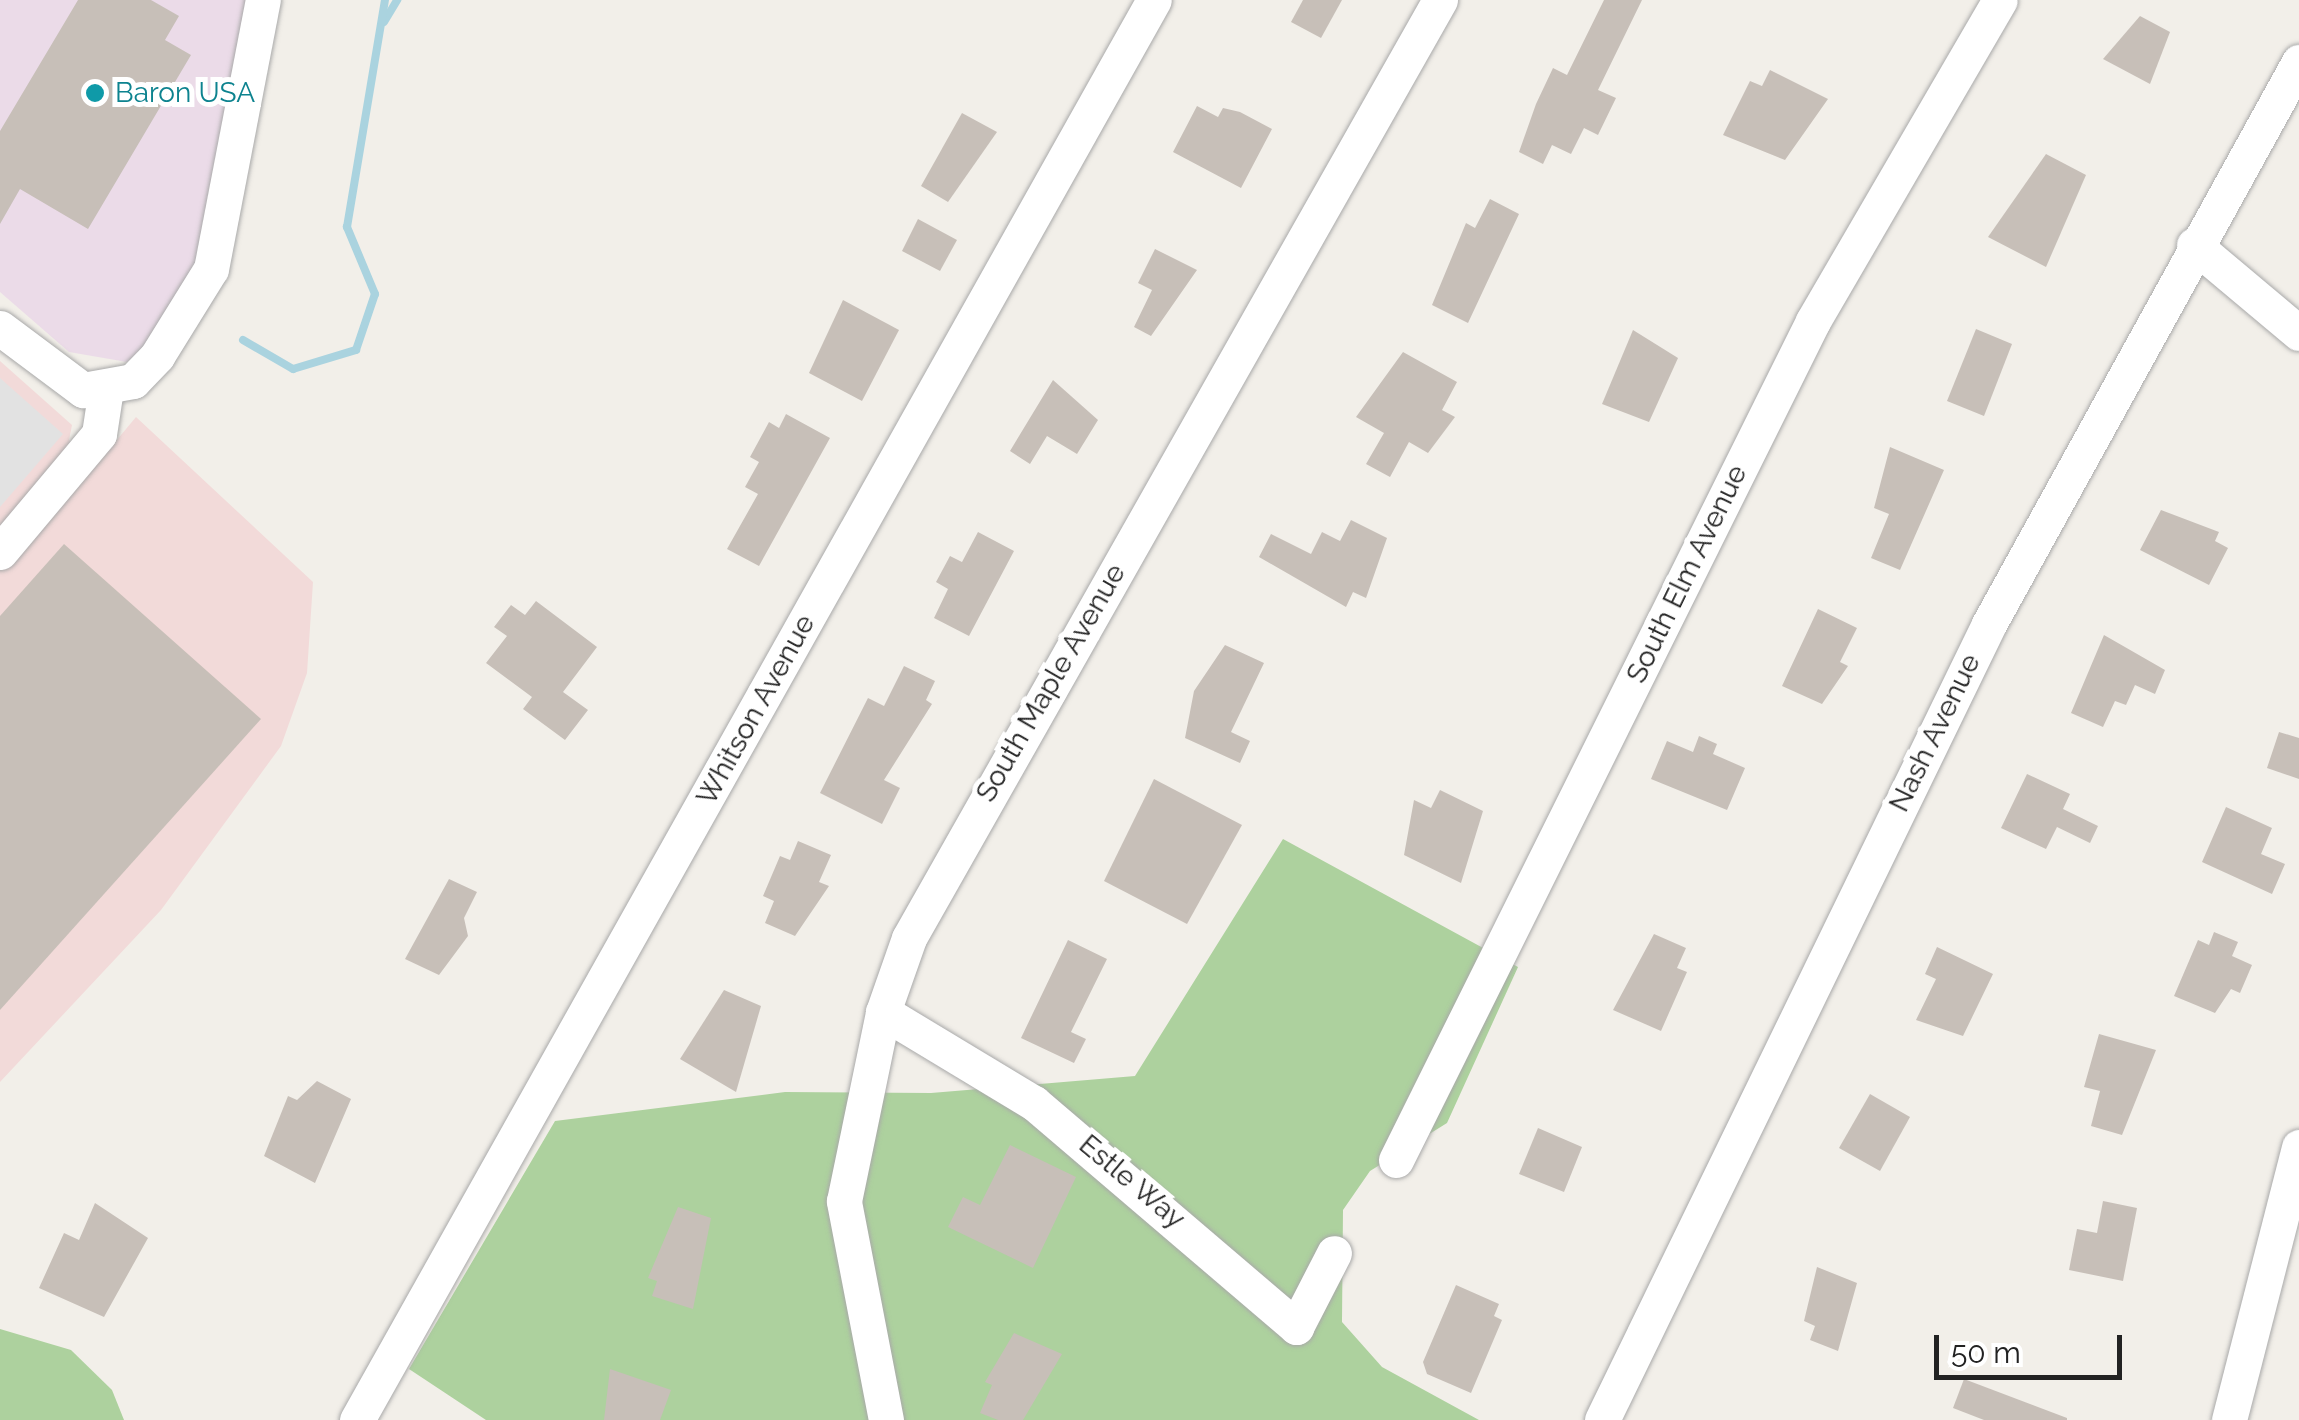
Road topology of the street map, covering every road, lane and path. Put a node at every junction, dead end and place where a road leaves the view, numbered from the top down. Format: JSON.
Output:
{"nodes":[{"id":1,"x":264,"y":0,"type":"edge"},
{"id":2,"x":1154,"y":0,"type":"edge"},
{"id":3,"x":1440,"y":0,"type":"edge"},
{"id":4,"x":2000,"y":0,"type":"edge"},
{"id":5,"x":2299,"y":62,"type":"edge"},
{"id":6,"x":2194,"y":245,"type":"junction"},
{"id":7,"x":0,"y":328,"type":"edge"},
{"id":8,"x":2299,"y":333,"type":"edge"},
{"id":9,"x":106,"y":388,"type":"junction"},
{"id":10,"x":0,"y":552,"type":"edge"},
{"id":11,"x":883,"y":1012,"type":"junction"},
{"id":12,"x":2299,"y":1146,"type":"edge"},
{"id":13,"x":1396,"y":1160,"type":"dead end"},
{"id":14,"x":1334,"y":1253,"type":"dead end"},
{"id":15,"x":357,"y":1420,"type":"edge"},
{"id":16,"x":886,"y":1420,"type":"edge"},
{"id":17,"x":1602,"y":1420,"type":"edge"},
{"id":18,"x":2229,"y":1420,"type":"edge"}],
"edges":[{"from":1,"to":9,"type":"street"},
{"from":2,"to":15,"type":"street","name":"Whitson Avenue"},
{"from":3,"to":11,"type":"street","name":"South Maple Avenue"},
{"from":4,"to":13,"type":"street","name":"South Elm Avenue"},
{"from":5,"to":6,"type":"street","name":"Nash Avenue"},
{"from":6,"to":8,"type":"street"},
{"from":6,"to":17,"type":"street","name":"Nash Avenue"},
{"from":7,"to":9,"type":"street"},
{"from":9,"to":10,"type":"street"},
{"from":11,"to":14,"type":"street","name":"Estle Way"},
{"from":11,"to":16,"type":"street","name":"South Maple Avenue"},
{"from":12,"to":18,"type":"street"}]}
